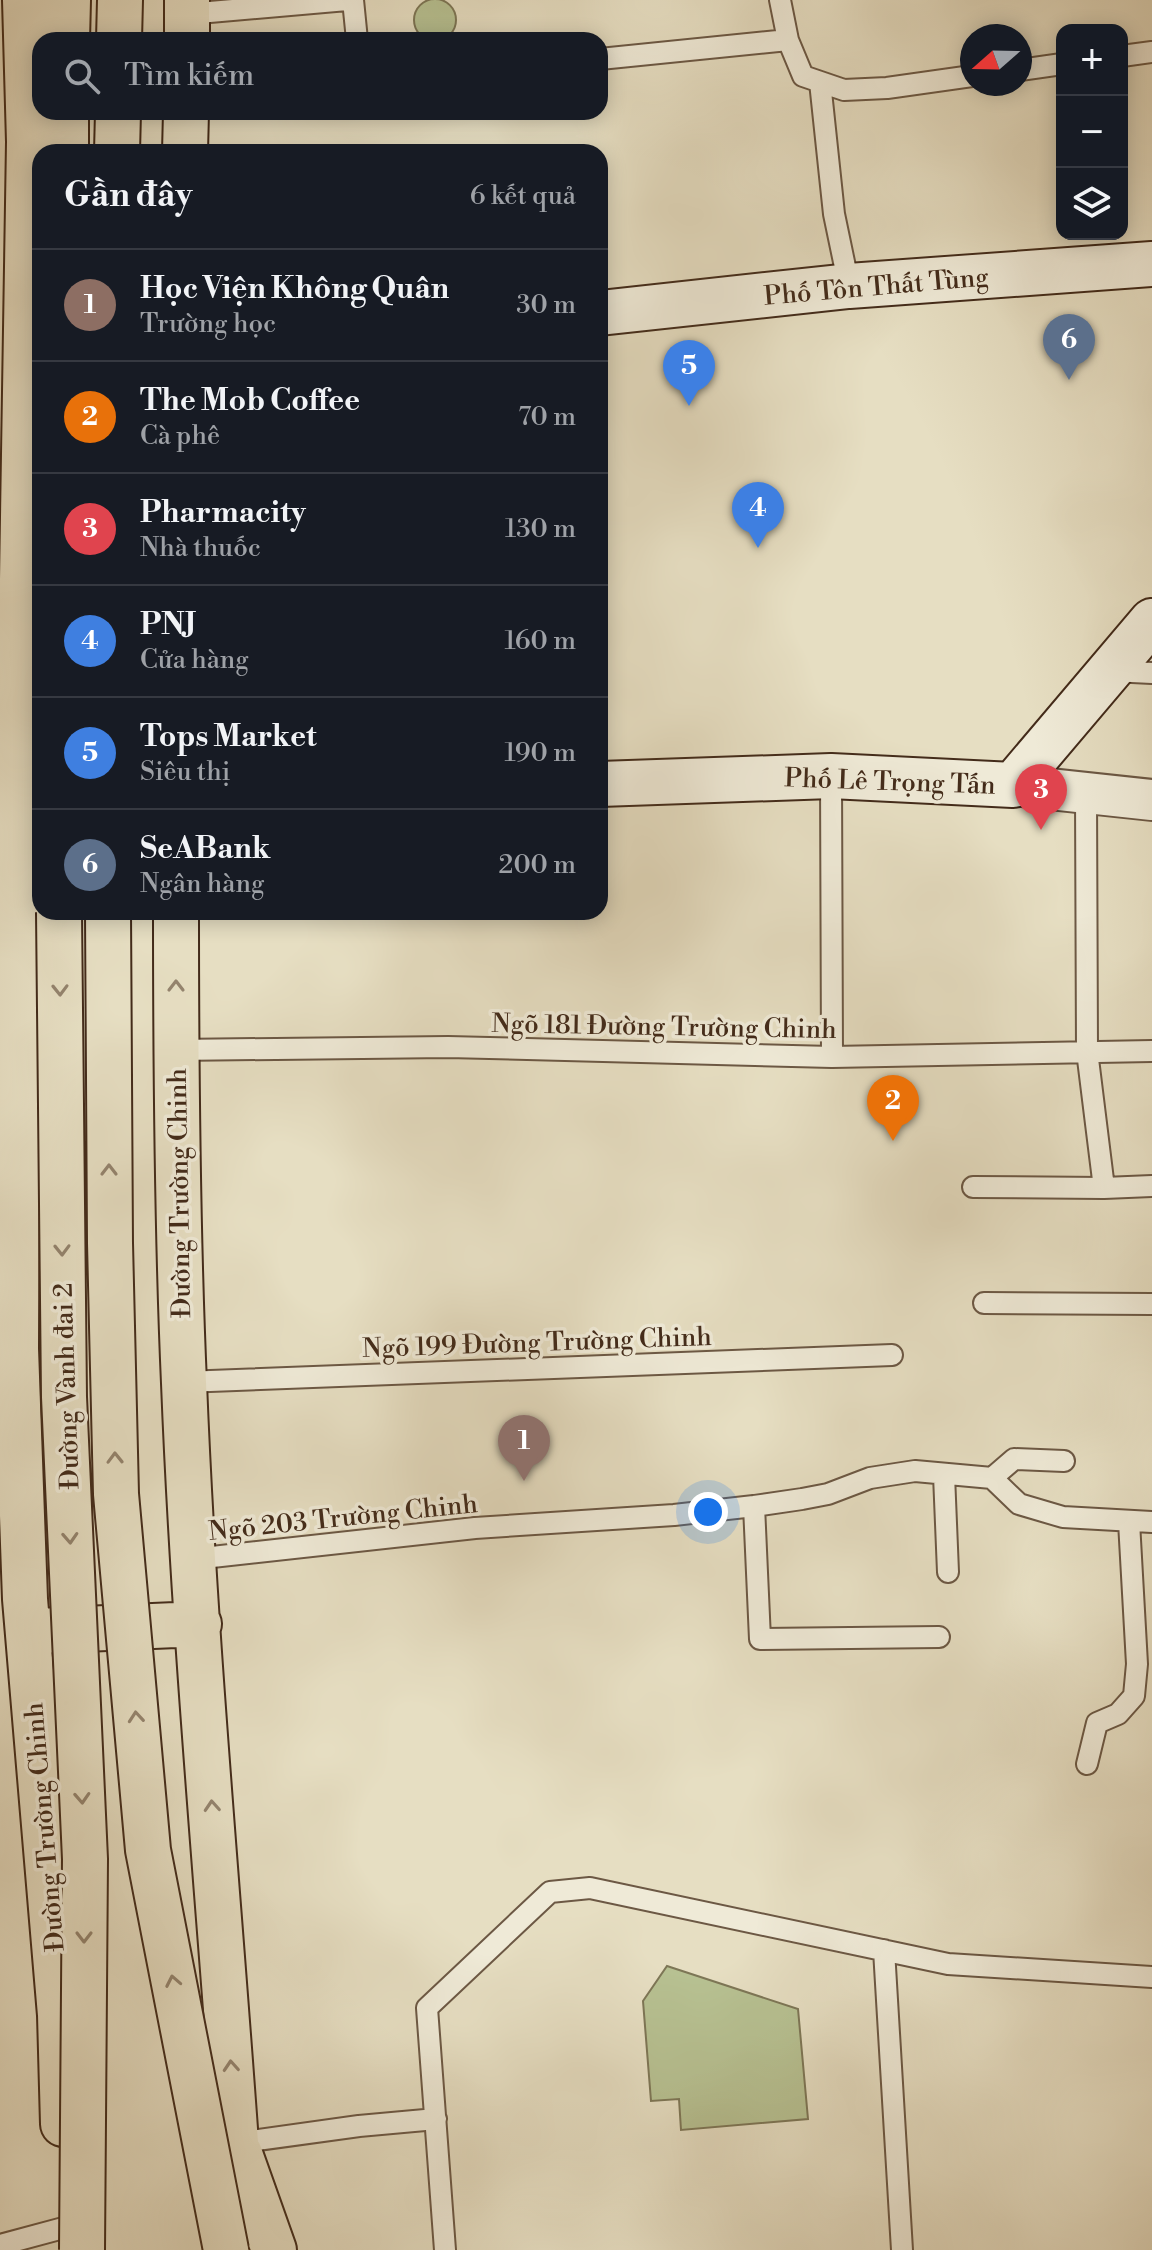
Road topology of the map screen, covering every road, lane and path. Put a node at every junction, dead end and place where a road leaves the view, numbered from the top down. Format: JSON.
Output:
{"nodes":[{"id":1,"x":25,"y":0,"type":"edge"},
{"id":2,"x":68,"y":0,"type":"edge"},
{"id":3,"x":120,"y":0,"type":"edge"},
{"id":4,"x":347,"y":0,"type":"edge"},
{"id":5,"x":353,"y":0,"type":"edge"},
{"id":6,"x":780,"y":0,"type":"edge"},
{"id":7,"x":187,"y":18,"type":"edge"},
{"id":8,"x":67,"y":32,"type":"edge"},
{"id":9,"x":119,"y":32,"type":"edge"},
{"id":10,"x":356,"y":32,"type":"edge"},
{"id":11,"x":788,"y":40,"type":"junction"},
{"id":12,"x":1152,"y":52,"type":"edge"},
{"id":13,"x":1128,"y":55,"type":"edge"},
{"id":14,"x":608,"y":58,"type":"edge"},
{"id":15,"x":1056,"y":65,"type":"edge"},
{"id":16,"x":1032,"y":68,"type":"edge"},
{"id":17,"x":960,"y":78,"type":"edge"},
{"id":18,"x":820,"y":82,"type":"junction"},
{"id":19,"x":66,"y":120,"type":"edge"},
{"id":20,"x":118,"y":120,"type":"edge"},
{"id":21,"x":186,"y":120,"type":"edge"},
{"id":22,"x":66,"y":144,"type":"edge"},
{"id":23,"x":117,"y":144,"type":"edge"},
{"id":24,"x":185,"y":144,"type":"edge"},
{"id":25,"x":27,"y":205,"type":"junction"},
{"id":26,"x":0,"y":239,"type":"edge"},
{"id":27,"x":1152,"y":264,"type":"edge"},
{"id":28,"x":849,"y":286,"type":"junction"},
{"id":29,"x":608,"y":312,"type":"edge"},
{"id":30,"x":21,"y":368,"type":"edge"},
{"id":31,"x":11,"y":532,"type":"edge"},
{"id":32,"x":1152,"y":621,"type":"edge"},
{"id":33,"x":1131,"y":672,"type":"edge"},
{"id":34,"x":10,"y":728,"type":"edge"},
{"id":35,"x":831,"y":776,"type":"junction"},
{"id":36,"x":608,"y":784,"type":"edge"},
{"id":37,"x":1013,"y":785,"type":"junction"},
{"id":38,"x":1086,"y":794,"type":"junction"},
{"id":39,"x":1152,"y":800,"type":"edge"},
{"id":40,"x":59,"y":920,"type":"edge"},
{"id":41,"x":108,"y":920,"type":"edge"},
{"id":42,"x":176,"y":920,"type":"edge"},
{"id":43,"x":176,"y":1050,"type":"junction"},
{"id":44,"x":1087,"y":1051,"type":"junction"},
{"id":45,"x":1152,"y":1051,"type":"edge"},
{"id":46,"x":832,"y":1057,"type":"junction"},
{"id":47,"x":9,"y":1157,"type":"edge"},
{"id":48,"x":1152,"y":1186,"type":"edge"},
{"id":49,"x":973,"y":1187,"type":"dead end"},
{"id":50,"x":1104,"y":1188,"type":"junction"},
{"id":51,"x":984,"y":1303,"type":"dead end"},
{"id":52,"x":1152,"y":1304,"type":"edge"},
{"id":53,"x":892,"y":1355,"type":"dead end"},
{"id":54,"x":184,"y":1382,"type":"junction"},
{"id":55,"x":1064,"y":1461,"type":"dead end"},
{"id":56,"x":944,"y":1475,"type":"junction"},
{"id":57,"x":992,"y":1478,"type":"junction"},
{"id":58,"x":754,"y":1506,"type":"junction"},
{"id":59,"x":1129,"y":1522,"type":"junction"},
{"id":60,"x":1152,"y":1522,"type":"edge"},
{"id":61,"x":194,"y":1559,"type":"junction"},
{"id":62,"x":948,"y":1572,"type":"dead end"},
{"id":63,"x":199,"y":1624,"type":"junction"},
{"id":64,"x":28,"y":1631,"type":"junction"},
{"id":65,"x":939,"y":1637,"type":"dead end"},
{"id":66,"x":1143,"y":1696,"type":"edge"},
{"id":67,"x":1087,"y":1764,"type":"dead end"},
{"id":68,"x":884,"y":1950,"type":"junction"},
{"id":69,"x":1152,"y":1977,"type":"edge"},
{"id":70,"x":436,"y":2119,"type":"junction"},
{"id":71,"x":236,"y":2143,"type":"junction"},
{"id":72,"x":65,"y":2166,"type":"junction"},
{"id":73,"x":71,"y":2242,"type":"edge"},
{"id":74,"x":0,"y":2245,"type":"edge"},
{"id":75,"x":104,"y":2250,"type":"edge"},
{"id":76,"x":226,"y":2250,"type":"edge"},
{"id":77,"x":274,"y":2250,"type":"edge"},
{"id":78,"x":445,"y":2250,"type":"edge"},
{"id":79,"x":902,"y":2250,"type":"edge"}],
"edges":[{"from":1,"to":25,"type":"main road","name":"Đường Trường Chinh"},
{"from":2,"to":8,"type":"main road"},
{"from":3,"to":9,"type":"main road"},
{"from":4,"to":7,"type":"lane"},
{"from":5,"to":10,"type":"lane"},
{"from":6,"to":11,"type":"lane"},
{"from":11,"to":14,"type":"lane"},
{"from":11,"to":18,"type":"lane"},
{"from":12,"to":13,"type":"lane"},
{"from":15,"to":16,"type":"lane"},
{"from":17,"to":18,"type":"lane"},
{"from":18,"to":28,"type":"lane"},
{"from":19,"to":22,"type":"main road"},
{"from":20,"to":23,"type":"main road"},
{"from":21,"to":24,"type":"main road"},
{"from":25,"to":26,"type":"main road"},
{"from":25,"to":30,"type":"main road","name":"Đường Trường Chinh"},
{"from":27,"to":28,"type":"main road","name":"Phố Tôn Thất Tùng"},
{"from":28,"to":29,"type":"main road","name":"Phố Tôn Thất Tùng"},
{"from":30,"to":31,"type":"main road","name":"Đường Trường Chinh"},
{"from":31,"to":34,"type":"main road","name":"Đường Trường Chinh"},
{"from":32,"to":33,"type":"main road","name":"Phố Lê Trọng Tấn"},
{"from":33,"to":37,"type":"main road","name":"Phố Lê Trọng Tấn"},
{"from":34,"to":47,"type":"main road","name":"Đường Trường Chinh"},
{"from":35,"to":36,"type":"main road","name":"Phố Lê Trọng Tấn"},
{"from":35,"to":37,"type":"main road","name":"Phố Lê Trọng Tấn"},
{"from":35,"to":46,"type":"lane"},
{"from":37,"to":38,"type":"street"},
{"from":38,"to":39,"type":"street"},
{"from":38,"to":44,"type":"lane"},
{"from":40,"to":73,"type":"main road","name":"Đường Vành đai 2","one_way":true,"bridge":true},
{"from":76,"to":41,"type":"main road","name":"Đường Vành đai 2","one_way":true,"bridge":true},
{"from":43,"to":42,"type":"main road","name":"Đường Trường Chinh","one_way":true},
{"from":43,"to":46,"type":"lane","name":"Ngõ 181 Đường Trường Chinh"},
{"from":43,"to":54,"type":"main road","name":"Đường Trường Chinh"},
{"from":44,"to":45,"type":"lane","name":"Ngõ 181 Đường Trường Chinh"},
{"from":44,"to":46,"type":"lane","name":"Ngõ 181 Đường Trường Chinh"},
{"from":44,"to":50,"type":"lane"},
{"from":47,"to":64,"type":"main road","name":"Đường Trường Chinh"},
{"from":48,"to":50,"type":"lane"},
{"from":49,"to":50,"type":"lane"},
{"from":51,"to":52,"type":"lane"},
{"from":53,"to":54,"type":"lane","name":"Ngõ 199 Đường Trường Chinh"},
{"from":54,"to":61,"type":"main road","name":"Đường Trường Chinh"},
{"from":55,"to":57,"type":"lane"},
{"from":56,"to":57,"type":"lane","name":"Ngõ 203 Trường Chinh"},
{"from":56,"to":58,"type":"lane","name":"Ngõ 203 Trường Chinh"},
{"from":56,"to":62,"type":"lane"},
{"from":57,"to":59,"type":"lane"},
{"from":58,"to":61,"type":"lane","name":"Ngõ 203 Trường Chinh"},
{"from":58,"to":65,"type":"lane"},
{"from":59,"to":60,"type":"lane"},
{"from":59,"to":66,"type":"lane"},
{"from":61,"to":63,"type":"main road","name":"Đường Trường Chinh"},
{"from":63,"to":64,"type":"main road"},
{"from":71,"to":63,"type":"main road","name":"Đường Trường Chinh","one_way":true},
{"from":64,"to":72,"type":"main road","name":"Đường Trường Chinh"},
{"from":66,"to":67,"type":"lane"},
{"from":68,"to":69,"type":"lane"},
{"from":68,"to":70,"type":"lane"},
{"from":68,"to":79,"type":"lane"},
{"from":70,"to":71,"type":"lane"},
{"from":70,"to":78,"type":"lane"},
{"from":71,"to":76,"type":"main road","name":"Đường Trường Chinh"},
{"from":71,"to":77,"type":"main road","name":"Đường Trường Chinh"},
{"from":72,"to":73,"type":"main road","name":"Đường Trường Chinh"},
{"from":72,"to":75,"type":"main road","name":"Đường Trường Chinh"},
{"from":73,"to":74,"type":"lane"}]}
